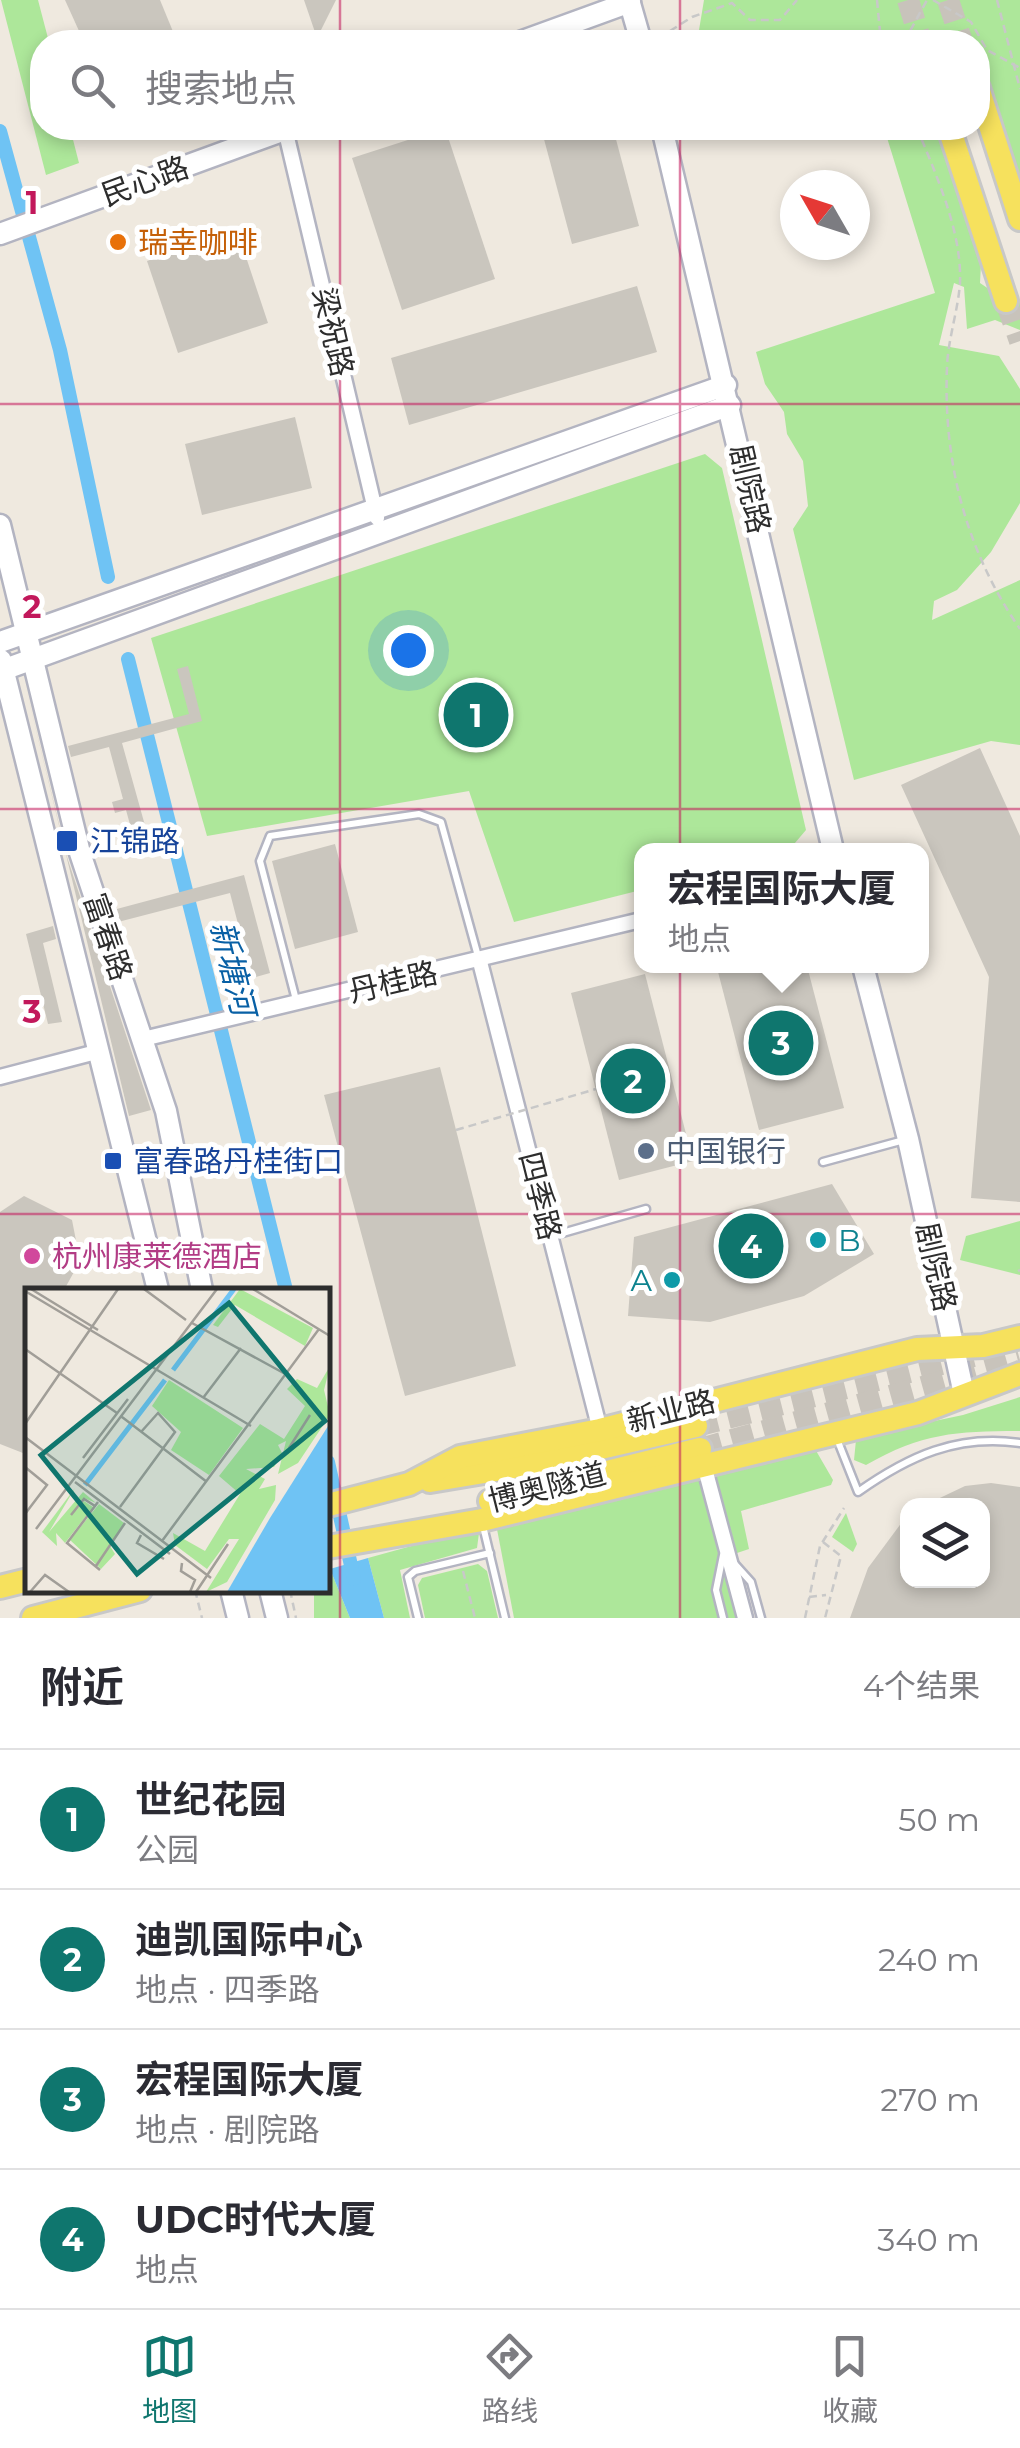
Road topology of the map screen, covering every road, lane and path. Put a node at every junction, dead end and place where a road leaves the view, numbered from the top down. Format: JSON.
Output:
{"nodes":[{"id":1,"x":797,"y":0,"type":"edge"},
{"id":2,"x":876,"y":0,"type":"edge"},
{"id":3,"x":930,"y":0,"type":"edge"},
{"id":4,"x":997,"y":0,"type":"edge"},
{"id":5,"x":630,"y":1,"type":"edge"},
{"id":6,"x":552,"y":30,"type":"edge"},
{"id":7,"x":645,"y":30,"type":"edge"},
{"id":8,"x":668,"y":30,"type":"edge"},
{"id":9,"x":880,"y":30,"type":"edge"},
{"id":10,"x":911,"y":30,"type":"edge"},
{"id":11,"x":976,"y":30,"type":"edge"},
{"id":12,"x":990,"y":52,"type":"edge"},
{"id":13,"x":1017,"y":68,"type":"edge"},
{"id":14,"x":1020,"y":89,"type":"edge"},
{"id":15,"x":990,"y":125,"type":"edge"},
{"id":16,"x":255,"y":140,"type":"edge"},
{"id":17,"x":291,"y":140,"type":"edge"},
{"id":18,"x":665,"y":140,"type":"edge"},
{"id":19,"x":922,"y":140,"type":"edge"},
{"id":20,"x":953,"y":140,"type":"edge"},
{"id":21,"x":1020,"y":219,"type":"edge"},
{"id":22,"x":0,"y":234,"type":"edge"},
{"id":23,"x":1006,"y":300,"type":"tunnel mouth"},
{"id":24,"x":728,"y":395,"type":"junction"},
{"id":25,"x":374,"y":509,"type":"junction"},
{"id":26,"x":0,"y":524,"type":"edge"},
{"id":27,"x":382,"y":534,"type":"junction"},
{"id":28,"x":1020,"y":628,"type":"edge"},
{"id":29,"x":25,"y":633,"type":"junction"},
{"id":30,"x":0,"y":642,"type":"edge"},
{"id":31,"x":34,"y":658,"type":"junction"},
{"id":32,"x":1,"y":666,"type":"edge"},
{"id":33,"x":832,"y":843,"type":"edge"},
{"id":34,"x":634,"y":922,"type":"edge"},
{"id":35,"x":480,"y":962,"type":"junction"},
{"id":36,"x":864,"y":973,"type":"edge"},
{"id":37,"x":297,"y":1004,"type":"junction"},
{"id":38,"x":143,"y":1040,"type":"junction"},
{"id":39,"x":100,"y":1051,"type":"junction"},
{"id":40,"x":0,"y":1076,"type":"edge"},
{"id":41,"x":596,"y":1089,"type":"dead end"},
{"id":42,"x":456,"y":1130,"type":"dead end"},
{"id":43,"x":908,"y":1139,"type":"junction"},
{"id":44,"x":823,"y":1162,"type":"dead end"},
{"id":45,"x":646,"y":1209,"type":"dead end"},
{"id":46,"x":550,"y":1236,"type":"junction"},
{"id":47,"x":158,"y":1288,"type":"edge"},
{"id":48,"x":202,"y":1288,"type":"edge"},
{"id":49,"x":1020,"y":1337,"type":"edge"},
{"id":50,"x":954,"y":1347,"type":"junction"},
{"id":51,"x":1020,"y":1374,"type":"edge"},
{"id":52,"x":964,"y":1394,"type":"junction"},
{"id":53,"x":600,"y":1430,"type":"junction"},
{"id":54,"x":834,"y":1433,"type":"junction"},
{"id":55,"x":1020,"y":1443,"type":"edge"},
{"id":56,"x":700,"y":1447,"type":"junction"},
{"id":57,"x":409,"y":1484,"type":"junction"},
{"id":58,"x":330,"y":1504,"type":"edge"},
{"id":59,"x":844,"y":1508,"type":"dead end"},
{"id":60,"x":482,"y":1520,"type":"junction"},
{"id":61,"x":396,"y":1532,"type":"junction"},
{"id":62,"x":823,"y":1542,"type":"junction"},
{"id":63,"x":330,"y":1547,"type":"edge"},
{"id":64,"x":727,"y":1550,"type":"junction"},
{"id":65,"x":490,"y":1553,"type":"junction"},
{"id":66,"x":460,"y":1560,"type":"junction"},
{"id":67,"x":25,"y":1581,"type":"edge"},
{"id":68,"x":0,"y":1587,"type":"edge"},
{"id":69,"x":129,"y":1593,"type":"edge"},
{"id":70,"x":196,"y":1593,"type":"edge"},
{"id":71,"x":232,"y":1593,"type":"edge"},
{"id":72,"x":271,"y":1593,"type":"edge"},
{"id":73,"x":291,"y":1593,"type":"edge"},
{"id":74,"x":828,"y":1594,"type":"junction"},
{"id":75,"x":808,"y":1598,"type":"junction"},
{"id":76,"x":33,"y":1618,"type":"edge"},
{"id":77,"x":202,"y":1618,"type":"edge"},
{"id":78,"x":238,"y":1618,"type":"edge"},
{"id":79,"x":277,"y":1618,"type":"edge"},
{"id":80,"x":296,"y":1618,"type":"edge"},
{"id":81,"x":418,"y":1618,"type":"edge"},
{"id":82,"x":475,"y":1618,"type":"edge"},
{"id":83,"x":506,"y":1618,"type":"edge"},
{"id":84,"x":723,"y":1618,"type":"edge"},
{"id":85,"x":745,"y":1618,"type":"edge"},
{"id":86,"x":761,"y":1618,"type":"edge"},
{"id":87,"x":804,"y":1618,"type":"edge"},
{"id":88,"x":824,"y":1618,"type":"edge"}],
"edges":[{"from":1,"to":8,"type":"path"},
{"from":2,"to":9,"type":"path"},
{"from":3,"to":10,"type":"path"},
{"from":3,"to":11,"type":"path"},
{"from":4,"to":13,"type":"path"},
{"from":5,"to":6,"type":"street"},
{"from":5,"to":7,"type":"street"},
{"from":12,"to":13,"type":"path"},
{"from":13,"to":14,"type":"path"},
{"from":15,"to":21,"type":"main road"},
{"from":16,"to":22,"type":"street","name":"民心路"},
{"from":17,"to":25,"type":"street","name":"梁祝路"},
{"from":18,"to":24,"type":"street","name":"剧院路"},
{"from":19,"to":28,"type":"path"},
{"from":20,"to":23,"type":"main road"},
{"from":24,"to":25,"type":"street"},
{"from":24,"to":27,"type":"street"},
{"from":24,"to":33,"type":"street","name":"剧院路"},
{"from":25,"to":27,"type":"street","name":"梁祝路"},
{"from":25,"to":29,"type":"street"},
{"from":26,"to":29,"type":"street","name":"富春路"},
{"from":27,"to":31,"type":"street"},
{"from":29,"to":30,"type":"street"},
{"from":29,"to":31,"type":"street","name":"富春路"},
{"from":31,"to":32,"type":"street"},
{"from":31,"to":38,"type":"street","name":"富春路"},
{"from":32,"to":39,"type":"street","name":"富春路"},
{"from":34,"to":35,"type":"street","name":"丹桂路"},
{"from":35,"to":37,"type":"street","name":"丹桂路"},
{"from":35,"to":37,"type":"lane"},
{"from":35,"to":46,"type":"street","name":"四季路"},
{"from":36,"to":43,"type":"street","name":"剧院路"},
{"from":37,"to":38,"type":"street","name":"丹桂路"},
{"from":38,"to":48,"type":"street","name":"富春路"},
{"from":39,"to":40,"type":"street"},
{"from":39,"to":47,"type":"street","name":"富春路"},
{"from":41,"to":42,"type":"path","bridge":true},
{"from":43,"to":44,"type":"lane"},
{"from":43,"to":50,"type":"street","name":"剧院路"},
{"from":45,"to":46,"type":"lane"},
{"from":46,"to":53,"type":"street","name":"四季路"},
{"from":49,"to":50,"type":"main road","name":"新业路"},
{"from":50,"to":52,"type":"street","name":"剧院路"},
{"from":50,"to":53,"type":"main road","name":"新业路"},
{"from":51,"to":52,"type":"main road","name":"新业路"},
{"from":52,"to":54,"type":"main road","name":"新业路"},
{"from":53,"to":57,"type":"main road","name":"新业路"},
{"from":54,"to":55,"type":"lane"},
{"from":54,"to":56,"type":"main road","name":"新业路"},
{"from":56,"to":57,"type":"main road","name":"博奥隧道"},
{"from":56,"to":60,"type":"main road","name":"新业路"},
{"from":56,"to":61,"type":"main road","name":"博奥隧道"},
{"from":56,"to":64,"type":"street"},
{"from":57,"to":58,"type":"main road","name":"新业路"},
{"from":59,"to":62,"type":"path"},
{"from":60,"to":61,"type":"main road","name":"新业路"},
{"from":60,"to":65,"type":"lane"},
{"from":61,"to":63,"type":"main road","name":"新业路"},
{"from":62,"to":74,"type":"path"},
{"from":62,"to":75,"type":"path"},
{"from":64,"to":84,"type":"lane"},
{"from":64,"to":85,"type":"street"},
{"from":64,"to":86,"type":"lane"},
{"from":65,"to":66,"type":"lane"},
{"from":65,"to":83,"type":"lane"},
{"from":66,"to":81,"type":"lane"},
{"from":66,"to":82,"type":"path"},
{"from":67,"to":68,"type":"main road"},
{"from":69,"to":76,"type":"main road"},
{"from":70,"to":77,"type":"path"},
{"from":71,"to":78,"type":"street"},
{"from":72,"to":79,"type":"street"},
{"from":73,"to":80,"type":"path"},
{"from":74,"to":75,"type":"path"},
{"from":74,"to":88,"type":"path"},
{"from":75,"to":87,"type":"path"}]}
